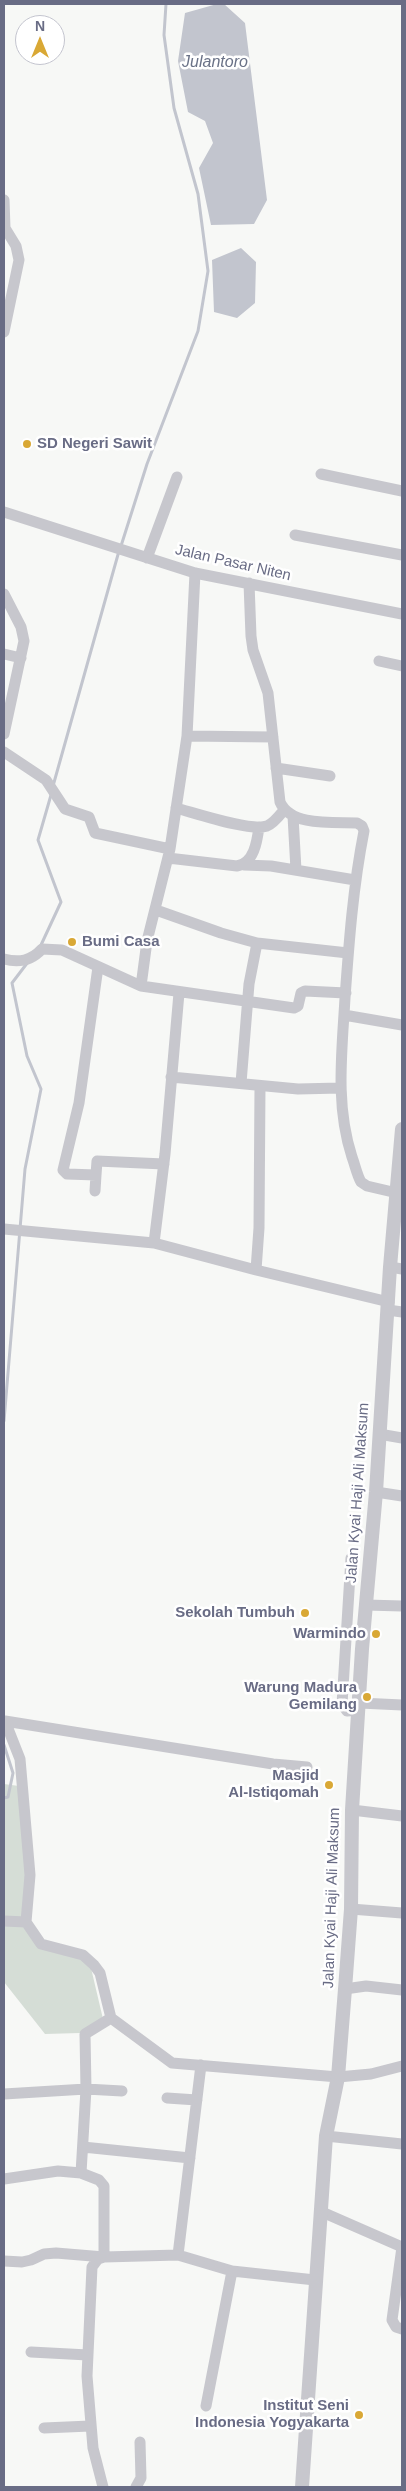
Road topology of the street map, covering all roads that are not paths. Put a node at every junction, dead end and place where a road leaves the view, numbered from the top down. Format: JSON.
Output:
{"nodes":[{"id":1,"x":4,"y":200,"type":"edge"},
{"id":2,"x":4,"y":332,"type":"edge"},
{"id":3,"x":321,"y":474,"type":"dead end"},
{"id":4,"x":177,"y":477,"type":"dead end"},
{"id":5,"x":402,"y":491,"type":"edge"},
{"id":6,"x":4,"y":512,"type":"edge"},
{"id":7,"x":295,"y":535,"type":"dead end"},
{"id":8,"x":402,"y":555,"type":"edge"},
{"id":9,"x":148,"y":558,"type":"junction"},
{"id":10,"x":195,"y":573,"type":"junction"},
{"id":11,"x":248,"y":583,"type":"junction"},
{"id":12,"x":4,"y":594,"type":"edge"},
{"id":13,"x":402,"y":614,"type":"edge"},
{"id":14,"x":4,"y":654,"type":"edge"},
{"id":15,"x":21,"y":658,"type":"junction"},
{"id":16,"x":379,"y":661,"type":"dead end"},
{"id":17,"x":402,"y":666,"type":"edge"},
{"id":18,"x":7,"y":705,"type":"edge"},
{"id":19,"x":4,"y":734,"type":"edge"},
{"id":20,"x":187,"y":736,"type":"junction"},
{"id":21,"x":273,"y":737,"type":"junction"},
{"id":22,"x":4,"y":752,"type":"edge"},
{"id":23,"x":276,"y":768,"type":"junction"},
{"id":24,"x":330,"y":776,"type":"dead end"},
{"id":25,"x":176,"y":808,"type":"junction"},
{"id":26,"x":288,"y":813,"type":"junction"},
{"id":27,"x":259,"y":827,"type":"junction"},
{"id":28,"x":169,"y":854,"type":"junction"},
{"id":29,"x":244,"y":865,"type":"junction"},
{"id":30,"x":296,"y":870,"type":"junction"},
{"id":31,"x":355,"y":880,"type":"junction"},
{"id":32,"x":156,"y":910,"type":"junction"},
{"id":33,"x":258,"y":943,"type":"junction"},
{"id":34,"x":348,"y":952,"type":"junction"},
{"id":35,"x":4,"y":959,"type":"edge"},
{"id":36,"x":98,"y":967,"type":"junction"},
{"id":37,"x":141,"y":986,"type":"junction"},
{"id":38,"x":179,"y":993,"type":"junction"},
{"id":39,"x":346,"y":993,"type":"junction"},
{"id":40,"x":247,"y":1002,"type":"junction"},
{"id":41,"x":344,"y":1015,"type":"junction"},
{"id":42,"x":402,"y":1026,"type":"edge"},
{"id":43,"x":171,"y":1077,"type":"junction"},
{"id":44,"x":241,"y":1083,"type":"junction"},
{"id":45,"x":260,"y":1086,"type":"junction"},
{"id":46,"x":340,"y":1088,"type":"junction"},
{"id":47,"x":402,"y":1129,"type":"edge"},
{"id":48,"x":401,"y":1152,"type":"edge"},
{"id":49,"x":164,"y":1164,"type":"junction"},
{"id":50,"x":96,"y":1175,"type":"junction"},
{"id":51,"x":96,"y":1192,"type":"dead end"},
{"id":52,"x":396,"y":1193,"type":"junction"},
{"id":53,"x":15,"y":1230,"type":"edge"},
{"id":54,"x":154,"y":1243,"type":"junction"},
{"id":55,"x":396,"y":1268,"type":"edge"},
{"id":56,"x":256,"y":1270,"type":"junction"},
{"id":57,"x":388,"y":1306,"type":"junction"},
{"id":58,"x":402,"y":1312,"type":"edge"},
{"id":59,"x":380,"y":1434,"type":"junction"},
{"id":60,"x":402,"y":1438,"type":"edge"},
{"id":61,"x":376,"y":1492,"type":"junction"},
{"id":62,"x":402,"y":1496,"type":"edge"},
{"id":63,"x":351,"y":1558,"type":"dead end"},
{"id":64,"x":366,"y":1606,"type":"junction"},
{"id":65,"x":402,"y":1606,"type":"edge"},
{"id":66,"x":344,"y":1650,"type":"junction"},
{"id":67,"x":362,"y":1650,"type":"junction"},
{"id":68,"x":402,"y":1705,"type":"edge"},
{"id":69,"x":360,"y":1706,"type":"junction"},
{"id":70,"x":307,"y":1767,"type":"dead end"},
{"id":71,"x":352,"y":1810,"type":"junction"},
{"id":72,"x":402,"y":1816,"type":"edge"},
{"id":73,"x":351,"y":1908,"type":"junction"},
{"id":74,"x":402,"y":1913,"type":"edge"},
{"id":75,"x":4,"y":1921,"type":"edge"},
{"id":76,"x":26,"y":1922,"type":"junction"},
{"id":77,"x":345,"y":1989,"type":"junction"},
{"id":78,"x":402,"y":1990,"type":"edge"},
{"id":79,"x":111,"y":2018,"type":"junction"},
{"id":80,"x":201,"y":2065,"type":"junction"},
{"id":81,"x":402,"y":2066,"type":"edge"},
{"id":82,"x":338,"y":2077,"type":"junction"},
{"id":83,"x":86,"y":2089,"type":"junction"},
{"id":84,"x":122,"y":2091,"type":"dead end"},
{"id":85,"x":4,"y":2094,"type":"edge"},
{"id":86,"x":167,"y":2098,"type":"dead end"},
{"id":87,"x":197,"y":2100,"type":"junction"},
{"id":88,"x":326,"y":2136,"type":"junction"},
{"id":89,"x":402,"y":2144,"type":"edge"},
{"id":90,"x":83,"y":2147,"type":"junction"},
{"id":91,"x":190,"y":2158,"type":"junction"},
{"id":92,"x":81,"y":2173,"type":"junction"},
{"id":93,"x":4,"y":2179,"type":"edge"},
{"id":94,"x":322,"y":2212,"type":"junction"},
{"id":95,"x":402,"y":2247,"type":"edge"},
{"id":96,"x":178,"y":2255,"type":"junction"},
{"id":97,"x":104,"y":2257,"type":"junction"},
{"id":98,"x":4,"y":2261,"type":"edge"},
{"id":99,"x":232,"y":2271,"type":"junction"},
{"id":100,"x":315,"y":2280,"type":"junction"},
{"id":101,"x":402,"y":2329,"type":"edge"},
{"id":102,"x":31,"y":2352,"type":"dead end"},
{"id":103,"x":88,"y":2356,"type":"junction"},
{"id":104,"x":206,"y":2406,"type":"dead end"},
{"id":105,"x":90,"y":2426,"type":"junction"},
{"id":106,"x":44,"y":2428,"type":"dead end"},
{"id":107,"x":140,"y":2442,"type":"dead end"},
{"id":108,"x":104,"y":2487,"type":"edge"},
{"id":109,"x":136,"y":2487,"type":"edge"},
{"id":110,"x":302,"y":2487,"type":"edge"}],
"edges":[{"from":1,"to":2,"type":"street"},
{"from":3,"to":5,"type":"street"},
{"from":4,"to":9,"type":"street"},
{"from":6,"to":9,"type":"street","name":"Jalan Pasar Niten"},
{"from":7,"to":8,"type":"street"},
{"from":9,"to":10,"type":"street","name":"Jalan Pasar Niten"},
{"from":10,"to":11,"type":"street","name":"Jalan Pasar Niten"},
{"from":10,"to":20,"type":"street"},
{"from":11,"to":13,"type":"street","name":"Jalan Pasar Niten"},
{"from":11,"to":21,"type":"street"},
{"from":12,"to":15,"type":"street"},
{"from":14,"to":15,"type":"street"},
{"from":15,"to":18,"type":"street"},
{"from":16,"to":17,"type":"street"},
{"from":18,"to":19,"type":"street"},
{"from":20,"to":21,"type":"street"},
{"from":20,"to":25,"type":"street"},
{"from":21,"to":23,"type":"street"},
{"from":22,"to":28,"type":"street"},
{"from":23,"to":24,"type":"street"},
{"from":23,"to":26,"type":"street"},
{"from":25,"to":27,"type":"street"},
{"from":25,"to":28,"type":"street"},
{"from":26,"to":27,"type":"street"},
{"from":26,"to":30,"type":"street"},
{"from":26,"to":31,"type":"street"},
{"from":27,"to":29,"type":"street"},
{"from":28,"to":29,"type":"street"},
{"from":28,"to":32,"type":"street"},
{"from":29,"to":30,"type":"street"},
{"from":30,"to":31,"type":"street"},
{"from":31,"to":34,"type":"street"},
{"from":32,"to":33,"type":"street"},
{"from":32,"to":37,"type":"street"},
{"from":33,"to":34,"type":"street"},
{"from":33,"to":40,"type":"street"},
{"from":34,"to":39,"type":"street"},
{"from":35,"to":36,"type":"street"},
{"from":36,"to":37,"type":"street"},
{"from":36,"to":50,"type":"street"},
{"from":37,"to":38,"type":"street"},
{"from":38,"to":40,"type":"street"},
{"from":38,"to":43,"type":"street"},
{"from":39,"to":40,"type":"street"},
{"from":39,"to":41,"type":"street"},
{"from":40,"to":44,"type":"street"},
{"from":41,"to":42,"type":"street"},
{"from":41,"to":46,"type":"street"},
{"from":43,"to":44,"type":"street"},
{"from":43,"to":49,"type":"street"},
{"from":44,"to":45,"type":"street"},
{"from":45,"to":46,"type":"street"},
{"from":45,"to":56,"type":"street"},
{"from":46,"to":52,"type":"street"},
{"from":47,"to":48,"type":"street","name":"Jalan Kyai Haji Ali Maksum"},
{"from":48,"to":52,"type":"street","name":"Jalan Kyai Haji Ali Maksum"},
{"from":49,"to":50,"type":"street"},
{"from":49,"to":54,"type":"street"},
{"from":50,"to":51,"type":"street"},
{"from":52,"to":55,"type":"street","name":"Jalan Kyai Haji Ali Maksum"},
{"from":53,"to":54,"type":"street"},
{"from":54,"to":56,"type":"street"},
{"from":55,"to":57,"type":"street","name":"Jalan Kyai Haji Ali Maksum"},
{"from":56,"to":57,"type":"street"},
{"from":57,"to":58,"type":"street"},
{"from":57,"to":59,"type":"street","name":"Jalan Kyai Haji Ali Maksum"},
{"from":59,"to":60,"type":"street"},
{"from":59,"to":61,"type":"street","name":"Jalan Kyai Haji Ali Maksum"},
{"from":61,"to":62,"type":"street"},
{"from":61,"to":64,"type":"street","name":"Jalan Kyai Haji Ali Maksum"},
{"from":63,"to":66,"type":"street"},
{"from":64,"to":65,"type":"street"},
{"from":64,"to":67,"type":"street","name":"Jalan Kyai Haji Ali Maksum"},
{"from":66,"to":67,"type":"street"},
{"from":66,"to":69,"type":"street"},
{"from":67,"to":69,"type":"street","name":"Jalan Kyai Haji Ali Maksum"},
{"from":68,"to":69,"type":"street"},
{"from":69,"to":71,"type":"street","name":"Jalan Kyai Haji Ali Maksum"},
{"from":70,"to":76,"type":"street"},
{"from":71,"to":72,"type":"street"},
{"from":71,"to":73,"type":"street","name":"Jalan Kyai Haji Ali Maksum"},
{"from":73,"to":74,"type":"street"},
{"from":73,"to":77,"type":"street","name":"Jalan Kyai Haji Ali Maksum"},
{"from":75,"to":76,"type":"street"},
{"from":76,"to":79,"type":"street"},
{"from":77,"to":78,"type":"street"},
{"from":77,"to":82,"type":"street","name":"Jalan Kyai Haji Ali Maksum"},
{"from":79,"to":80,"type":"street"},
{"from":79,"to":83,"type":"street"},
{"from":80,"to":82,"type":"street"},
{"from":80,"to":87,"type":"street"},
{"from":81,"to":82,"type":"street"},
{"from":82,"to":88,"type":"street","name":"Jalan Kyai Haji Ali Maksum"},
{"from":83,"to":84,"type":"street"},
{"from":83,"to":85,"type":"street"},
{"from":83,"to":90,"type":"street"},
{"from":86,"to":87,"type":"street"},
{"from":87,"to":91,"type":"street"},
{"from":88,"to":89,"type":"street"},
{"from":88,"to":94,"type":"street","name":"Jalan Kyai Haji Ali Maksum"},
{"from":90,"to":91,"type":"street"},
{"from":90,"to":92,"type":"street"},
{"from":91,"to":96,"type":"street"},
{"from":92,"to":93,"type":"street"},
{"from":92,"to":97,"type":"street"},
{"from":94,"to":95,"type":"street"},
{"from":94,"to":100,"type":"street","name":"Jalan Kyai Haji Ali Maksum"},
{"from":95,"to":101,"type":"street"},
{"from":96,"to":97,"type":"street"},
{"from":96,"to":99,"type":"street"},
{"from":97,"to":98,"type":"street"},
{"from":97,"to":103,"type":"street"},
{"from":99,"to":100,"type":"street"},
{"from":99,"to":104,"type":"street"},
{"from":100,"to":110,"type":"street","name":"Jalan Kyai Haji Ali Maksum"},
{"from":102,"to":103,"type":"street"},
{"from":103,"to":105,"type":"street"},
{"from":105,"to":106,"type":"street"},
{"from":105,"to":108,"type":"street"},
{"from":107,"to":109,"type":"street"}]}
